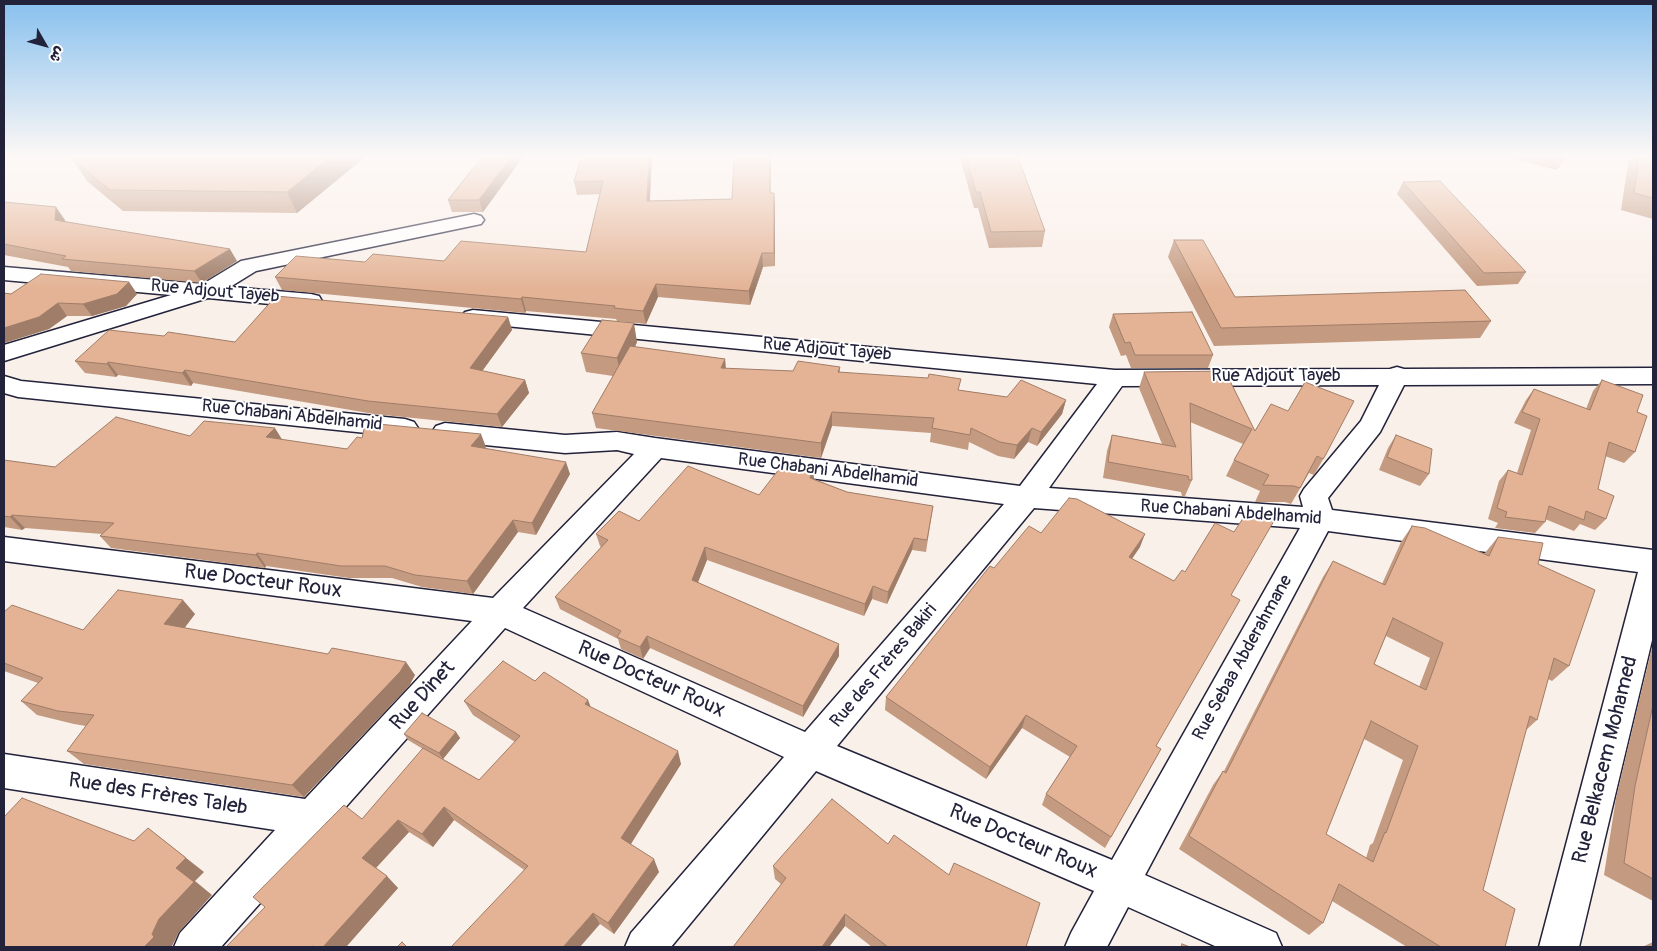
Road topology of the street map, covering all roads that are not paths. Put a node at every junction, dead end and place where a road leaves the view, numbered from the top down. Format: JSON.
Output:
{"nodes":[{"id":1,"x":474,"y":220,"type":"dead end"},
{"id":2,"x":4,"y":273,"type":"edge"},
{"id":3,"x":208,"y":291,"type":"junction"},
{"id":4,"x":331,"y":303,"type":"edge"},
{"id":5,"x":450,"y":314,"type":"edge"},
{"id":6,"x":4,"y":352,"type":"edge"},
{"id":7,"x":1397,"y":375,"type":"junction"},
{"id":8,"x":1653,"y":376,"type":"edge"},
{"id":9,"x":1115,"y":378,"type":"junction"},
{"id":10,"x":4,"y":384,"type":"edge"},
{"id":11,"x":655,"y":448,"type":"junction"},
{"id":12,"x":1027,"y":497,"type":"junction"},
{"id":13,"x":1320,"y":519,"type":"junction"},
{"id":14,"x":4,"y":548,"type":"edge"},
{"id":15,"x":1653,"y":562,"type":"edge"},
{"id":16,"x":1653,"y":573,"type":"edge"},
{"id":17,"x":500,"y":612,"type":"junction"},
{"id":18,"x":811,"y":752,"type":"junction"},
{"id":19,"x":4,"y":771,"type":"edge"},
{"id":20,"x":312,"y":818,"type":"junction"},
{"id":21,"x":1120,"y":883,"type":"junction"},
{"id":22,"x":194,"y":947,"type":"edge"},
{"id":23,"x":645,"y":947,"type":"edge"},
{"id":24,"x":1085,"y":947,"type":"edge"},
{"id":25,"x":1262,"y":947,"type":"edge"},
{"id":26,"x":1559,"y":947,"type":"edge"}],
"edges":[{"from":1,"to":3,"type":"street"},
{"from":2,"to":3,"type":"street","name":"Rue Adjout Tayeb"},
{"from":3,"to":4,"type":"street","name":"Rue Adjout Tayeb"},
{"from":3,"to":6,"type":"street"},
{"from":5,"to":9,"type":"street","name":"Rue Adjout Tayeb"},
{"from":7,"to":8,"type":"street","name":"Rue Adjout Tayeb"},
{"from":7,"to":9,"type":"street","name":"Rue Adjout Tayeb"},
{"from":7,"to":13,"type":"street"},
{"from":9,"to":12,"type":"street","name":"Rue des Frères Bakiri"},
{"from":10,"to":11,"type":"street","name":"Rue Chabani Abdelhamid"},
{"from":11,"to":12,"type":"street","name":"Rue Chabani Abdelhamid"},
{"from":11,"to":17,"type":"street","name":"Rue Dinet"},
{"from":12,"to":13,"type":"street","name":"Rue Chabani Abdelhamid"},
{"from":12,"to":18,"type":"street","name":"Rue des Frères Bakiri"},
{"from":13,"to":15,"type":"street","name":"Rue Chabani Abdelhamid"},
{"from":13,"to":21,"type":"street","name":"Rue Sebaa Abderahmane"},
{"from":14,"to":17,"type":"street","name":"Rue Docteur Roux"},
{"from":16,"to":26,"type":"street","name":"Rue Belkacem Mohamed"},
{"from":17,"to":18,"type":"street","name":"Rue Docteur Roux"},
{"from":17,"to":20,"type":"street","name":"Rue Dinet"},
{"from":18,"to":21,"type":"street","name":"Rue Docteur Roux"},
{"from":18,"to":23,"type":"street","name":"Rue des Frères Bakiri"},
{"from":19,"to":20,"type":"street","name":"Rue des Frères Taleb"},
{"from":20,"to":22,"type":"street","name":"Rue Dinet"},
{"from":21,"to":24,"type":"street","name":"Rue Sebaa Abderahmane"},
{"from":21,"to":25,"type":"street","name":"Rue Docteur Roux"}]}
